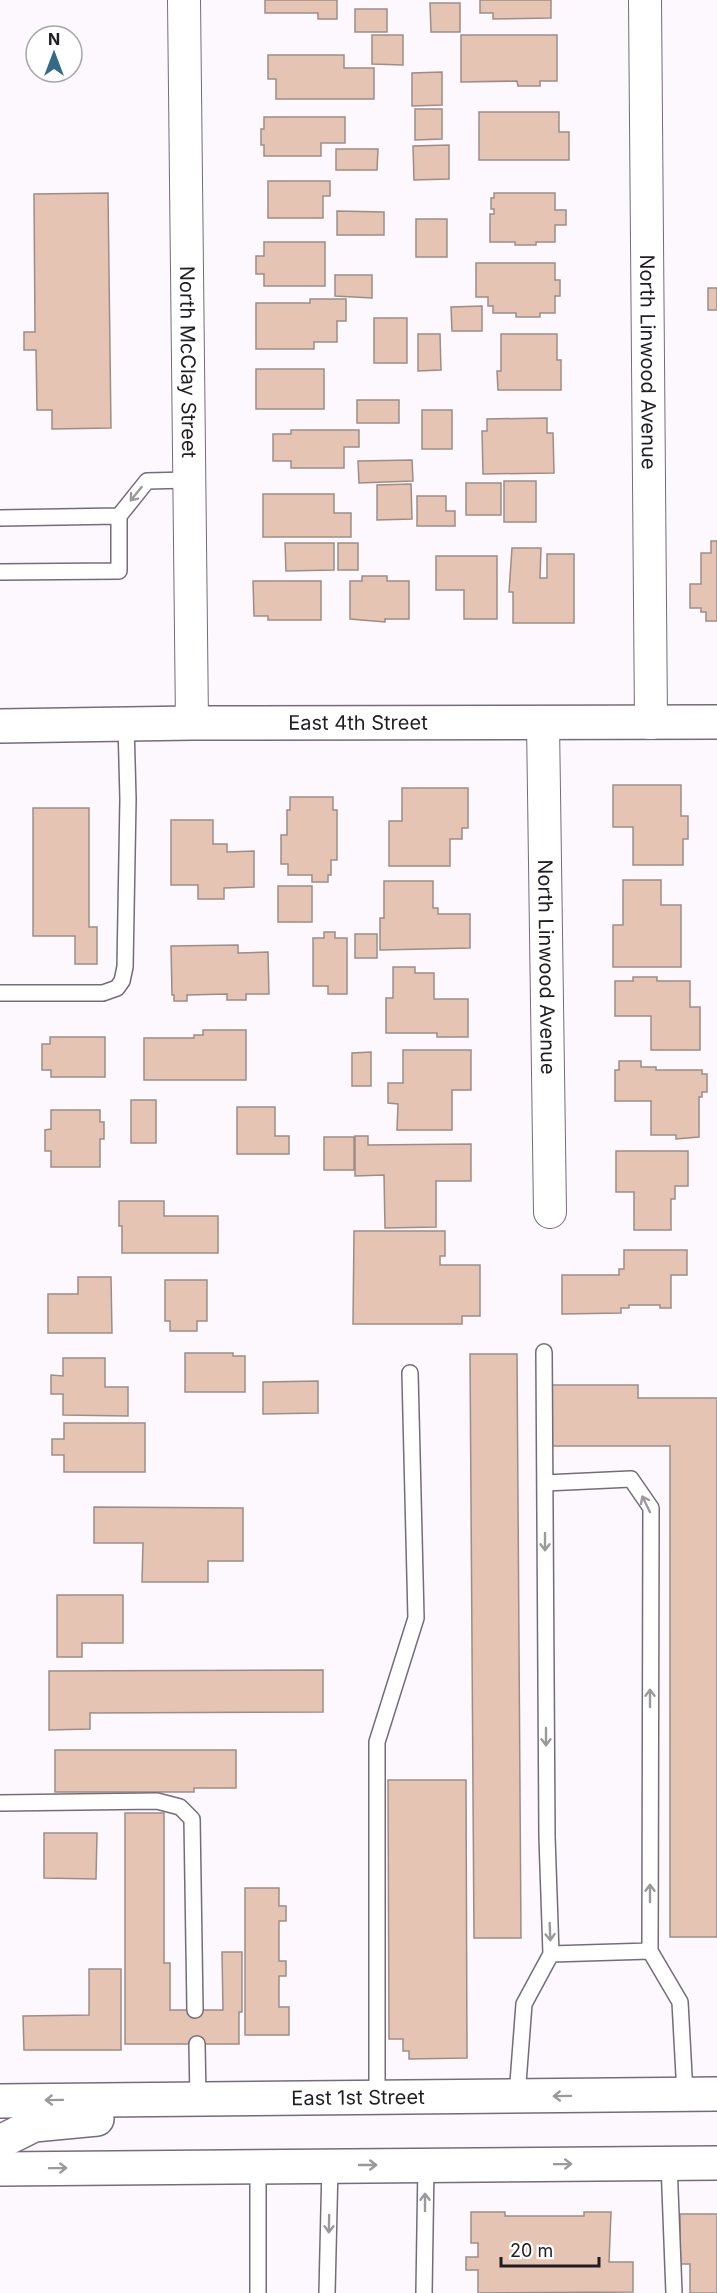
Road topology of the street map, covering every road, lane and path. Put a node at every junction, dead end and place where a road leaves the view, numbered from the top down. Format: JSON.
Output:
{"nodes":[{"id":1,"x":184,"y":0,"type":"edge"},
{"id":2,"x":645,"y":0,"type":"edge"},
{"id":3,"x":189,"y":480,"type":"junction"},
{"id":4,"x":118,"y":516,"type":"junction"},
{"id":5,"x":0,"y":518,"type":"edge"},
{"id":6,"x":0,"y":572,"type":"edge"},
{"id":7,"x":717,"y":722,"type":"edge"},
{"id":8,"x":192,"y":723,"type":"junction"},
{"id":9,"x":543,"y":723,"type":"junction"},
{"id":10,"x":651,"y":723,"type":"junction"},
{"id":11,"x":126,"y":724,"type":"junction"},
{"id":12,"x":0,"y":726,"type":"edge"},
{"id":13,"x":0,"y":993,"type":"edge"},
{"id":14,"x":550,"y":1212,"type":"dead end"},
{"id":15,"x":544,"y":1352,"type":"dead end"},
{"id":16,"x":410,"y":1373,"type":"dead end"},
{"id":17,"x":545,"y":1483,"type":"junction"},
{"id":18,"x":0,"y":1803,"type":"edge"},
{"id":19,"x":650,"y":1951,"type":"junction"},
{"id":20,"x":551,"y":1954,"type":"junction"},
{"id":21,"x":195,"y":2010,"type":"dead end"},
{"id":22,"x":197,"y":2044,"type":"dead end"},
{"id":23,"x":685,"y":2094,"type":"junction"},
{"id":24,"x":717,"y":2094,"type":"edge"},
{"id":25,"x":517,"y":2096,"type":"junction"},
{"id":26,"x":377,"y":2097,"type":"junction"},
{"id":27,"x":280,"y":2098,"type":"junction"},
{"id":28,"x":198,"y":2099,"type":"junction"},
{"id":29,"x":0,"y":2101,"type":"edge"},
{"id":30,"x":0,"y":2142,"type":"edge"},
{"id":31,"x":669,"y":2163,"type":"junction"},
{"id":32,"x":717,"y":2163,"type":"edge"},
{"id":33,"x":426,"y":2165,"type":"junction"},
{"id":34,"x":258,"y":2166,"type":"junction"},
{"id":35,"x":330,"y":2166,"type":"junction"},
{"id":36,"x":0,"y":2169,"type":"edge"},
{"id":37,"x":258,"y":2293,"type":"edge"},
{"id":38,"x":327,"y":2293,"type":"edge"},
{"id":39,"x":424,"y":2293,"type":"edge"},
{"id":40,"x":674,"y":2293,"type":"edge"}],
"edges":[{"from":1,"to":3,"type":"street","name":"North McClay Street"},
{"from":2,"to":10,"type":"street","name":"North Linwood Avenue"},
{"from":3,"to":4,"type":"lane","one_way":true},
{"from":3,"to":8,"type":"street","name":"North McClay Street"},
{"from":4,"to":5,"type":"lane"},
{"from":4,"to":6,"type":"lane"},
{"from":7,"to":10,"type":"main road","name":"East 4th Street"},
{"from":8,"to":9,"type":"main road","name":"East 4th Street"},
{"from":8,"to":11,"type":"main road","name":"East 4th Street"},
{"from":9,"to":10,"type":"main road","name":"East 4th Street"},
{"from":9,"to":14,"type":"street","name":"North Linwood Avenue"},
{"from":11,"to":12,"type":"main road","name":"East 4th Street"},
{"from":11,"to":13,"type":"lane"},
{"from":15,"to":17,"type":"lane"},
{"from":16,"to":26,"type":"lane"},
{"from":19,"to":17,"type":"lane","one_way":true},
{"from":17,"to":20,"type":"lane","one_way":true},
{"from":18,"to":21,"type":"lane"},
{"from":19,"to":20,"type":"lane"},
{"from":19,"to":23,"type":"lane"},
{"from":20,"to":25,"type":"lane"},
{"from":22,"to":28,"type":"lane"},
{"from":23,"to":24,"type":"main road","name":"East 1st Street"},
{"from":23,"to":25,"type":"main road","name":"East 1st Street","one_way":true},
{"from":25,"to":26,"type":"main road","name":"East 1st Street"},
{"from":26,"to":27,"type":"main road","name":"East 1st Street"},
{"from":27,"to":28,"type":"main road","name":"East 1st Street"},
{"from":27,"to":30,"type":"main road"},
{"from":28,"to":29,"type":"main road","name":"East 1st Street","one_way":true},
{"from":31,"to":32,"type":"main road"},
{"from":33,"to":31,"type":"main road","one_way":true},
{"from":31,"to":40,"type":"lane"},
{"from":35,"to":33,"type":"main road","one_way":true},
{"from":39,"to":33,"type":"lane","one_way":true},
{"from":34,"to":35,"type":"main road"},
{"from":36,"to":34,"type":"main road","one_way":true},
{"from":34,"to":37,"type":"lane"},
{"from":35,"to":38,"type":"lane","one_way":true}]}
